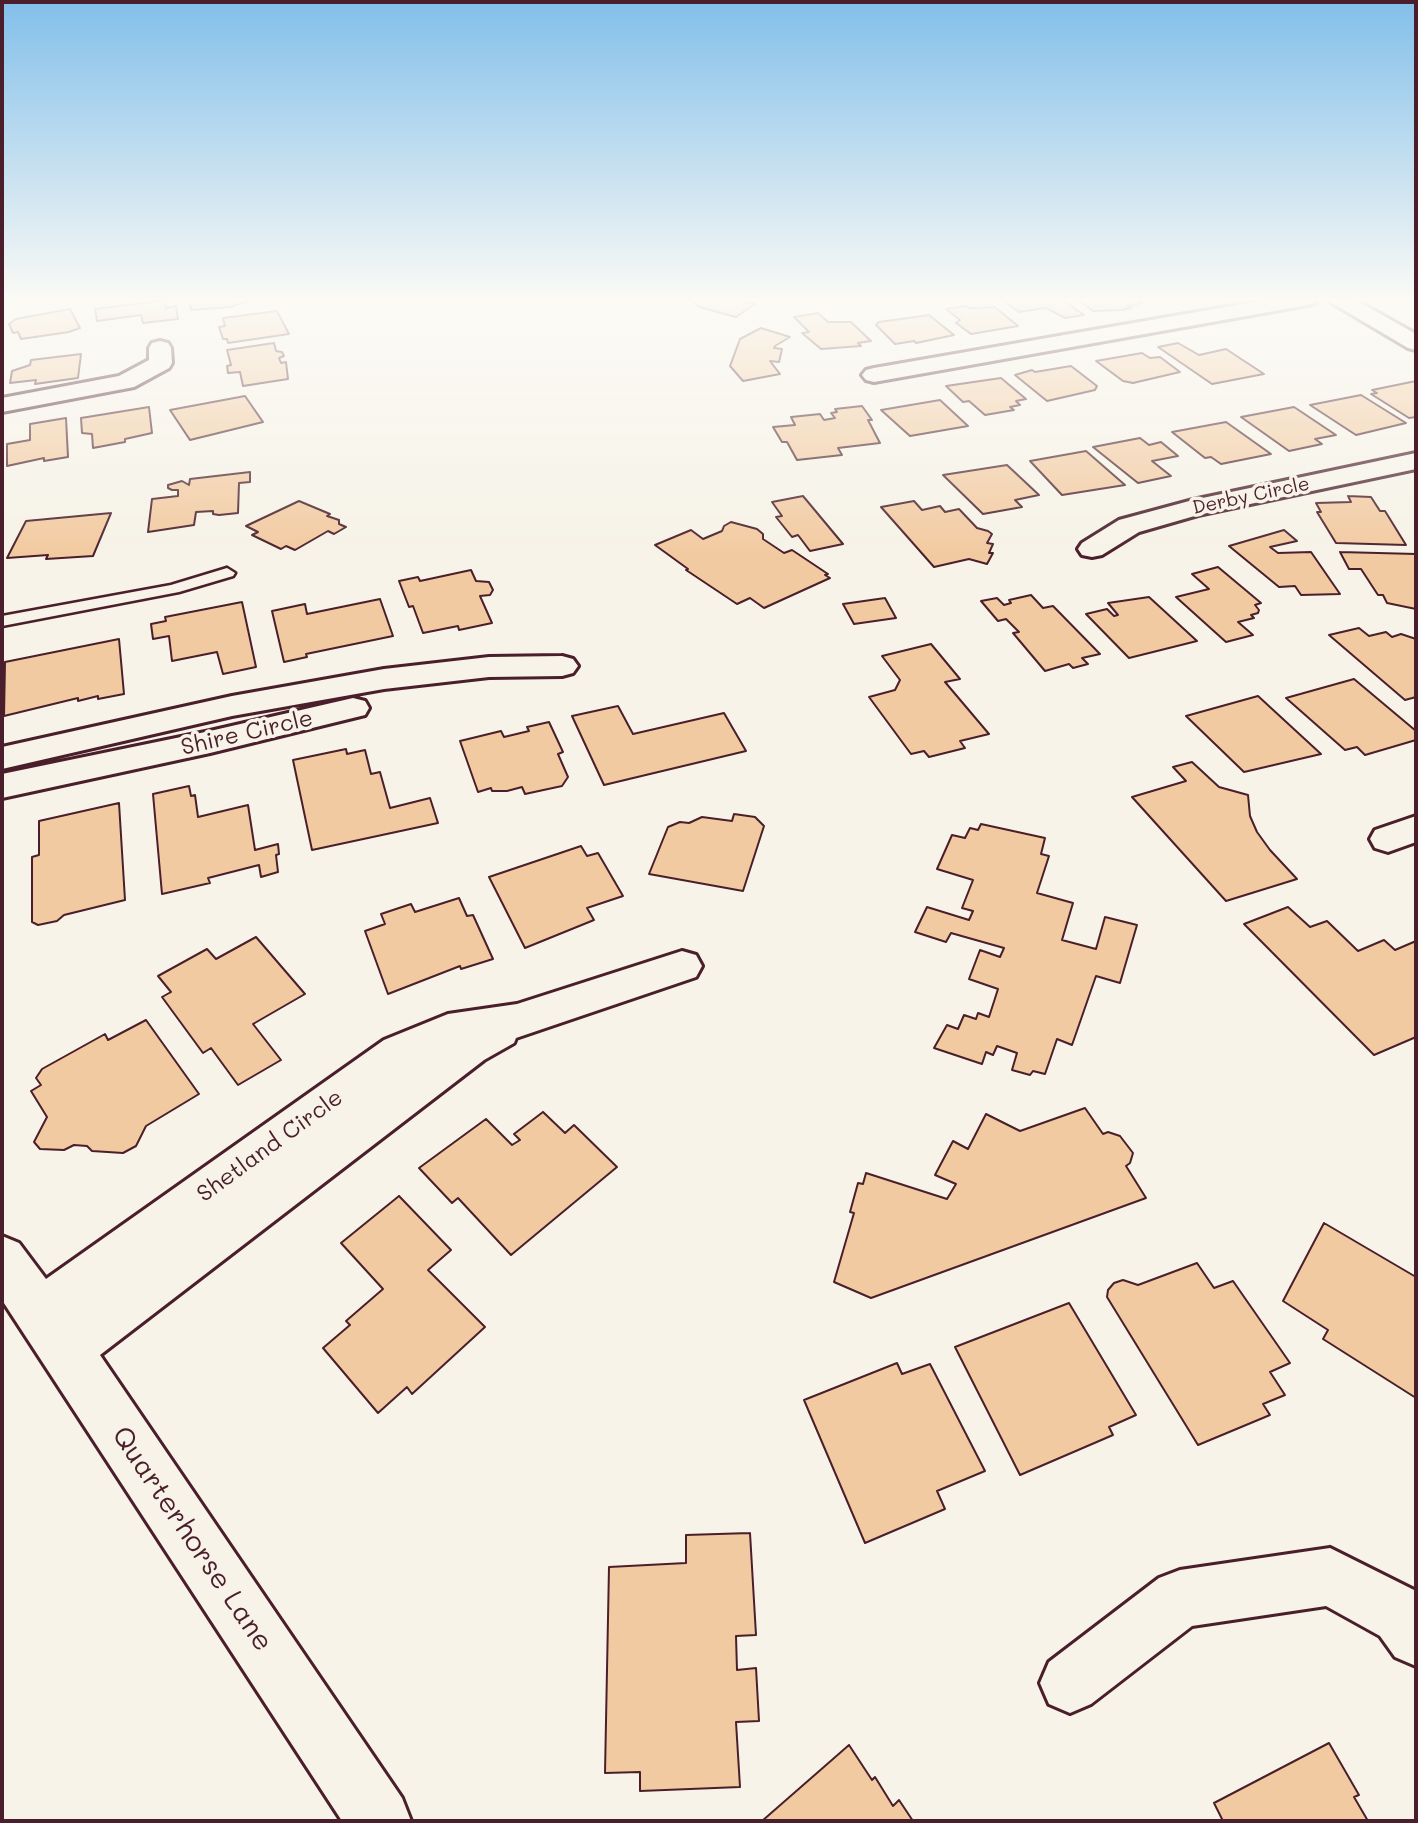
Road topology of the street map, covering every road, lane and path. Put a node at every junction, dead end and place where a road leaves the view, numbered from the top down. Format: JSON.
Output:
{"nodes":[{"id":1,"x":115,"y":384,"type":"edge"},
{"id":2,"x":2,"y":405,"type":"edge"},
{"id":3,"x":1413,"y":466,"type":"edge"},
{"id":4,"x":1093,"y":549,"type":"dead end"},
{"id":5,"x":227,"y":573,"type":"dead end"},
{"id":6,"x":2,"y":621,"type":"edge"},
{"id":7,"x":562,"y":666,"type":"dead end"},
{"id":8,"x":489,"y":667,"type":"junction"},
{"id":9,"x":2,"y":758,"type":"edge"},
{"id":10,"x":2,"y":786,"type":"edge"},
{"id":11,"x":682,"y":965,"type":"dead end"},
{"id":12,"x":2,"y":1259,"type":"edge"},
{"id":13,"x":53,"y":1331,"type":"junction"},
{"id":14,"x":1416,"y":1636,"type":"edge"},
{"id":15,"x":1070,"y":1683,"type":"dead end"},
{"id":16,"x":379,"y":1821,"type":"edge"}],
"edges":[{"from":1,"to":2,"type":"street"},
{"from":3,"to":4,"type":"street","name":"Derby Circle"},
{"from":5,"to":6,"type":"lane"},
{"from":7,"to":8,"type":"street","name":"Shire Circle"},
{"from":8,"to":9,"type":"street","name":"Shire Circle"},
{"from":8,"to":10,"type":"street","name":"Shire Circle"},
{"from":11,"to":13,"type":"street","name":"Shetland Circle"},
{"from":12,"to":13,"type":"street","name":"Quarterhorse Lane"},
{"from":13,"to":16,"type":"street","name":"Quarterhorse Lane"},
{"from":14,"to":15,"type":"street"}]}
